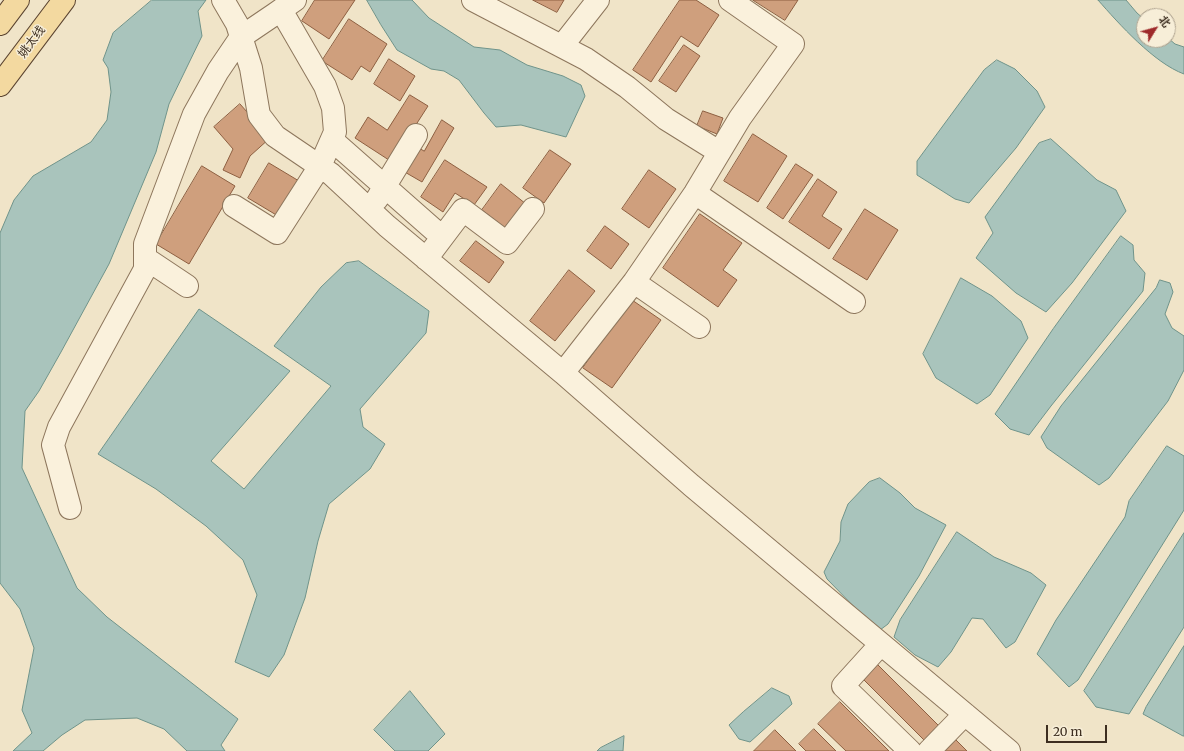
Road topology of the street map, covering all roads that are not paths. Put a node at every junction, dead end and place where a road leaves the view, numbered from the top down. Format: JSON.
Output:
{"nodes":[{"id":1,"x":18,"y":0,"type":"edge"},
{"id":2,"x":64,"y":0,"type":"edge"},
{"id":3,"x":223,"y":0,"type":"edge"},
{"id":4,"x":473,"y":0,"type":"edge"},
{"id":5,"x":598,"y":0,"type":"edge"},
{"id":6,"x":730,"y":0,"type":"edge"},
{"id":7,"x":288,"y":5,"type":"edge"},
{"id":8,"x":0,"y":24,"type":"edge"},
{"id":9,"x":241,"y":37,"type":"junction"},
{"id":10,"x":562,"y":46,"type":"junction"},
{"id":11,"x":0,"y":85,"type":"edge"},
{"id":12,"x":416,"y":135,"type":"dead end"},
{"id":13,"x":332,"y":140,"type":"junction"},
{"id":14,"x":720,"y":152,"type":"junction"},
{"id":15,"x":320,"y":166,"type":"junction"},
{"id":16,"x":385,"y":187,"type":"junction"},
{"id":17,"x":695,"y":193,"type":"junction"},
{"id":18,"x":234,"y":206,"type":"dead end"},
{"id":19,"x":532,"y":209,"type":"dead end"},
{"id":20,"x":370,"y":210,"type":"junction"},
{"id":21,"x":442,"y":237,"type":"junction"},
{"id":22,"x":145,"y":258,"type":"junction"},
{"id":23,"x":426,"y":259,"type":"junction"},
{"id":24,"x":634,"y":282,"type":"junction"},
{"id":25,"x":187,"y":286,"type":"dead end"},
{"id":26,"x":854,"y":302,"type":"dead end"},
{"id":27,"x":699,"y":328,"type":"dead end"},
{"id":28,"x":563,"y":373,"type":"junction"},
{"id":29,"x":70,"y":508,"type":"dead end"},
{"id":30,"x":881,"y":644,"type":"junction"},
{"id":31,"x":965,"y":714,"type":"junction"},
{"id":32,"x":910,"y":751,"type":"edge"},
{"id":33,"x":929,"y":751,"type":"edge"},
{"id":34,"x":1009,"y":751,"type":"edge"}],
"edges":[{"from":1,"to":8,"type":"main road"},
{"from":2,"to":11,"type":"main road","name":"姚太线"},
{"from":3,"to":9,"type":"street"},
{"from":4,"to":10,"type":"street"},
{"from":5,"to":10,"type":"street"},
{"from":6,"to":14,"type":"street"},
{"from":7,"to":9,"type":"street"},
{"from":7,"to":13,"type":"street"},
{"from":9,"to":15,"type":"street"},
{"from":9,"to":22,"type":"street"},
{"from":10,"to":14,"type":"street"},
{"from":12,"to":16,"type":"street"},
{"from":13,"to":15,"type":"street"},
{"from":13,"to":16,"type":"street"},
{"from":14,"to":17,"type":"street"},
{"from":15,"to":18,"type":"street"},
{"from":15,"to":20,"type":"street"},
{"from":16,"to":20,"type":"street"},
{"from":16,"to":21,"type":"street"},
{"from":17,"to":24,"type":"street"},
{"from":17,"to":26,"type":"street"},
{"from":19,"to":21,"type":"street"},
{"from":20,"to":23,"type":"street"},
{"from":21,"to":23,"type":"street"},
{"from":22,"to":25,"type":"street"},
{"from":22,"to":29,"type":"street"},
{"from":23,"to":28,"type":"street"},
{"from":24,"to":27,"type":"street"},
{"from":24,"to":28,"type":"street"},
{"from":28,"to":30,"type":"street"},
{"from":30,"to":31,"type":"street"},
{"from":30,"to":32,"type":"street"},
{"from":31,"to":33,"type":"street"},
{"from":31,"to":34,"type":"street"}]}
